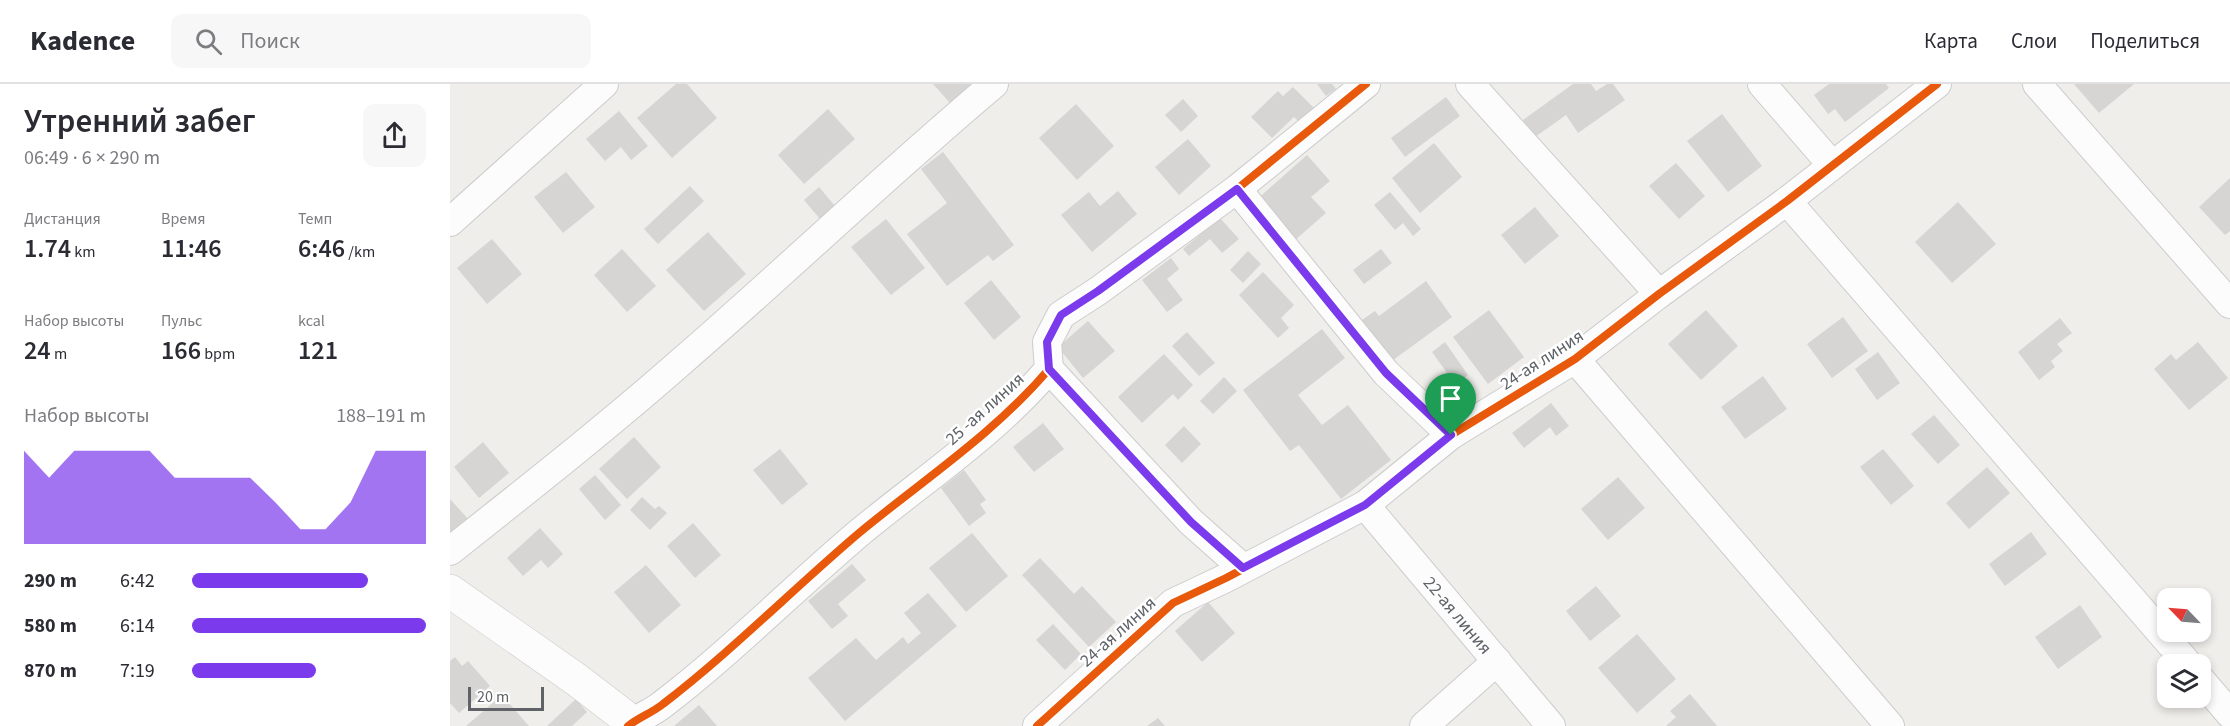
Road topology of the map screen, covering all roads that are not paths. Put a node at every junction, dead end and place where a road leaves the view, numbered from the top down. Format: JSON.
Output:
{"nodes":[{"id":1,"x":604,"y":84,"type":"edge"},
{"id":2,"x":994,"y":84,"type":"edge"},
{"id":3,"x":1366,"y":84,"type":"edge"},
{"id":4,"x":1470,"y":84,"type":"edge"},
{"id":5,"x":1762,"y":84,"type":"edge"},
{"id":6,"x":1937,"y":84,"type":"edge"},
{"id":7,"x":2037,"y":84,"type":"edge"},
{"id":8,"x":1832,"y":165,"type":"junction"},
{"id":9,"x":1237,"y":189,"type":"junction"},
{"id":10,"x":1787,"y":201,"type":"junction"},
{"id":11,"x":450,"y":222,"type":"edge"},
{"id":12,"x":1659,"y":294,"type":"junction"},
{"id":13,"x":2230,"y":304,"type":"edge"},
{"id":14,"x":1575,"y":359,"type":"junction"},
{"id":15,"x":1049,"y":369,"type":"junction"},
{"id":16,"x":1451,"y":435,"type":"junction"},
{"id":17,"x":1365,"y":505,"type":"junction"},
{"id":18,"x":450,"y":550,"type":"edge"},
{"id":19,"x":1243,"y":568,"type":"junction"},
{"id":20,"x":450,"y":591,"type":"edge"},
{"id":21,"x":2179,"y":654,"type":"edge"},
{"id":22,"x":1497,"y":661,"type":"junction"},
{"id":23,"x":2211,"y":692,"type":"edge"},
{"id":24,"x":2230,"y":714,"type":"edge"},
{"id":25,"x":630,"y":725,"type":"edge"},
{"id":26,"x":1037,"y":726,"type":"edge"},
{"id":27,"x":1424,"y":726,"type":"edge"},
{"id":28,"x":1551,"y":726,"type":"edge"},
{"id":29,"x":1890,"y":726,"type":"edge"}],
"edges":[{"from":1,"to":11,"type":"street"},
{"from":2,"to":18,"type":"street"},
{"from":3,"to":9,"type":"street","name":"25 -ая линия"},
{"from":4,"to":12,"type":"street"},
{"from":5,"to":8,"type":"street"},
{"from":6,"to":8,"type":"street","name":"24-ая линия"},
{"from":7,"to":13,"type":"street"},
{"from":8,"to":10,"type":"street","name":"24-ая линия"},
{"from":9,"to":15,"type":"street","name":"25 -ая линия"},
{"from":9,"to":16,"type":"street"},
{"from":10,"to":12,"type":"street","name":"24-ая линия"},
{"from":10,"to":21,"type":"street"},
{"from":12,"to":14,"type":"street","name":"24-ая линия"},
{"from":14,"to":16,"type":"street","name":"24-ая линия"},
{"from":14,"to":29,"type":"street"},
{"from":15,"to":19,"type":"street"},
{"from":15,"to":25,"type":"street","name":"25 -ая линия"},
{"from":16,"to":17,"type":"street","name":"24-ая линия"},
{"from":17,"to":19,"type":"street","name":"24-ая линия"},
{"from":17,"to":22,"type":"street","name":"22-ая линия"},
{"from":19,"to":26,"type":"street","name":"24-ая линия"},
{"from":20,"to":25,"type":"street"},
{"from":22,"to":27,"type":"street"},
{"from":22,"to":28,"type":"street","name":"22-ая линия"},
{"from":23,"to":24,"type":"street"}]}
